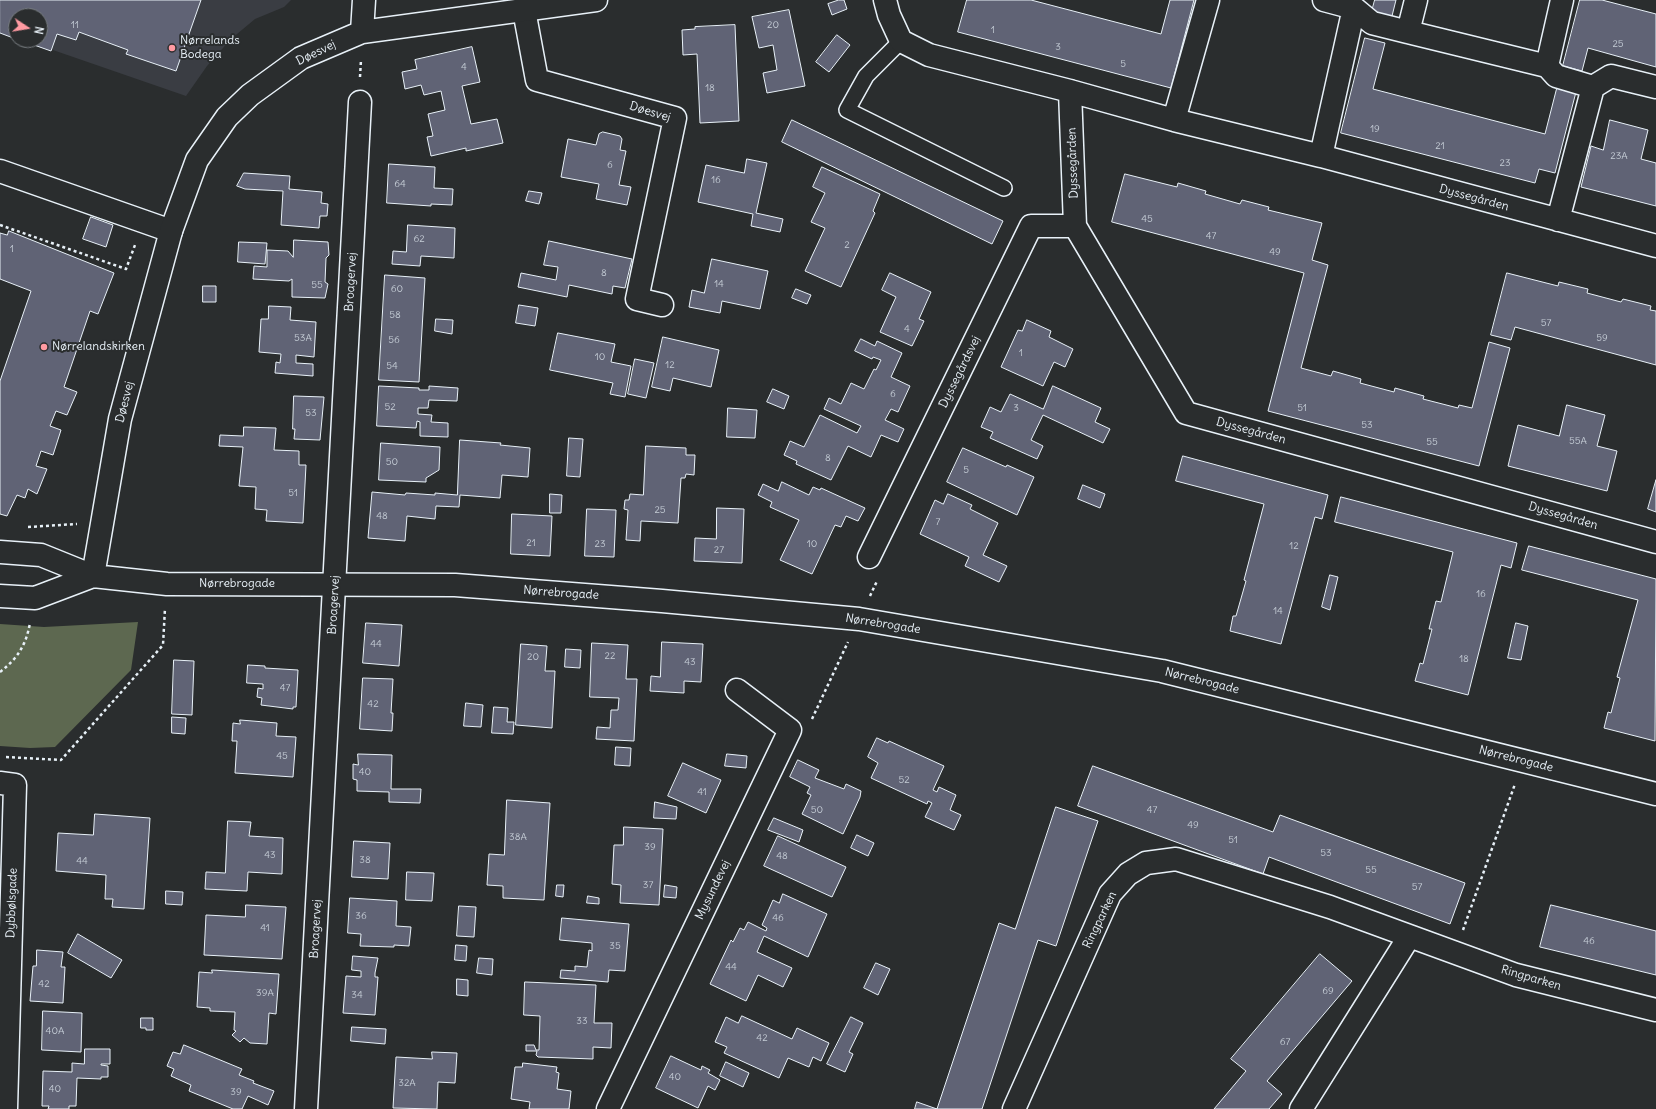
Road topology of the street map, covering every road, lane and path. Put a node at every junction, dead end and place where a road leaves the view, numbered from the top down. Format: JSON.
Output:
{"nodes":[{"id":1,"x":364,"y":0,"type":"edge"},
{"id":2,"x":596,"y":0,"type":"edge"},
{"id":3,"x":885,"y":0,"type":"edge"},
{"id":4,"x":1208,"y":0,"type":"edge"},
{"id":5,"x":1324,"y":0,"type":"edge"},
{"id":6,"x":1416,"y":0,"type":"edge"},
{"id":7,"x":1562,"y":0,"type":"edge"},
{"id":8,"x":1354,"y":8,"type":"junction"},
{"id":9,"x":524,"y":10,"type":"junction"},
{"id":10,"x":362,"y":32,"type":"junction"},
{"id":11,"x":1408,"y":32,"type":"junction"},
{"id":12,"x":901,"y":41,"type":"junction"},
{"id":13,"x":1547,"y":66,"type":"junction"},
{"id":14,"x":1593,"y":86,"type":"junction"},
{"id":15,"x":1656,"y":87,"type":"edge"},
{"id":16,"x":1070,"y":91,"type":"junction"},
{"id":17,"x":360,"y":102,"type":"joint"},
{"id":18,"x":1174,"y":120,"type":"junction"},
{"id":19,"x":1321,"y":156,"type":"junction"},
{"id":20,"x":0,"y":171,"type":"edge"},
{"id":21,"x":1004,"y":188,"type":"dead end"},
{"id":22,"x":143,"y":220,"type":"junction"},
{"id":23,"x":1558,"y":220,"type":"junction"},
{"id":24,"x":0,"y":225,"type":"edge"},
{"id":25,"x":1075,"y":226,"type":"junction"},
{"id":26,"x":171,"y":231,"type":"junction"},
{"id":27,"x":1656,"y":246,"type":"edge"},
{"id":28,"x":662,"y":305,"type":"dead end"},
{"id":29,"x":102,"y":522,"type":"junction"},
{"id":30,"x":26,"y":527,"type":"dead end"},
{"id":31,"x":1656,"y":542,"type":"edge"},
{"id":32,"x":0,"y":552,"type":"edge"},
{"id":33,"x":869,"y":557,"type":"dead end"},
{"id":34,"x":93,"y":576,"type":"junction"},
{"id":35,"x":167,"y":584,"type":"junction"},
{"id":36,"x":335,"y":585,"type":"junction"},
{"id":37,"x":0,"y":596,"type":"edge"},
{"id":38,"x":35,"y":598,"type":"junction"},
{"id":39,"x":842,"y":656,"type":"dead end"},
{"id":40,"x":0,"y":672,"type":"edge"},
{"id":41,"x":737,"y":690,"type":"dead end"},
{"id":42,"x":790,"y":730,"type":"junction"},
{"id":43,"x":0,"y":756,"type":"edge"},
{"id":44,"x":1524,"y":761,"type":"junction"},
{"id":45,"x":0,"y":783,"type":"edge"},
{"id":46,"x":1656,"y":794,"type":"edge"},
{"id":47,"x":1409,"y":937,"type":"junction"},
{"id":48,"x":1454,"y":953,"type":"junction"},
{"id":49,"x":1656,"y":1010,"type":"edge"},
{"id":50,"x":6,"y":1109,"type":"edge"},
{"id":51,"x":306,"y":1109,"type":"edge"},
{"id":52,"x":608,"y":1109,"type":"edge"},
{"id":53,"x":1014,"y":1109,"type":"edge"},
{"id":54,"x":1301,"y":1109,"type":"edge"}],
"edges":[{"from":1,"to":10,"type":"street"},
{"from":2,"to":9,"type":"street","name":"Døesvej"},
{"from":3,"to":12,"type":"street"},
{"from":4,"to":18,"type":"street"},
{"from":5,"to":8,"type":"street"},
{"from":6,"to":11,"type":"street"},
{"from":7,"to":13,"type":"street"},
{"from":8,"to":11,"type":"street"},
{"from":8,"to":19,"type":"street"},
{"from":9,"to":10,"type":"street","name":"Døesvej"},
{"from":9,"to":28,"type":"street","name":"Døesvej"},
{"from":10,"to":17,"type":"path"},
{"from":10,"to":26,"type":"street","name":"Døesvej"},
{"from":11,"to":13,"type":"street"},
{"from":12,"to":16,"type":"street","name":"Dyssegården"},
{"from":12,"to":21,"type":"lane"},
{"from":13,"to":14,"type":"street"},
{"from":14,"to":15,"type":"street"},
{"from":14,"to":23,"type":"street"},
{"from":16,"to":18,"type":"street","name":"Dyssegården"},
{"from":16,"to":25,"type":"street","name":"Dyssegården"},
{"from":17,"to":36,"type":"street","name":"Broagervej"},
{"from":18,"to":19,"type":"street","name":"Dyssegården"},
{"from":19,"to":23,"type":"street","name":"Dyssegården"},
{"from":20,"to":22,"type":"street"},
{"from":22,"to":24,"type":"path"},
{"from":22,"to":26,"type":"street"},
{"from":23,"to":27,"type":"street","name":"Dyssegården"},
{"from":25,"to":31,"type":"street","name":"Dyssegården"},
{"from":25,"to":33,"type":"street","name":"Dyssegårdsvej"},
{"from":26,"to":29,"type":"street","name":"Døesvej"},
{"from":29,"to":30,"type":"path"},
{"from":29,"to":34,"type":"street","name":"Døesvej"},
{"from":32,"to":34,"type":"street","name":"Nørrebrogade"},
{"from":34,"to":35,"type":"street","name":"Nørrebrogade"},
{"from":34,"to":38,"type":"street","name":"Nørrebrogade"},
{"from":35,"to":36,"type":"street","name":"Nørrebrogade"},
{"from":35,"to":43,"type":"path"},
{"from":36,"to":44,"type":"street","name":"Nørrebrogade"},
{"from":36,"to":51,"type":"street","name":"Broagervej"},
{"from":37,"to":38,"type":"street","name":"Nørrebrogade"},
{"from":38,"to":40,"type":"path"},
{"from":39,"to":42,"type":"path"},
{"from":41,"to":42,"type":"street"},
{"from":42,"to":52,"type":"street","name":"Mysundevej"},
{"from":44,"to":46,"type":"street","name":"Nørrebrogade"},
{"from":44,"to":48,"type":"path"},
{"from":45,"to":50,"type":"street","name":"Dybbølsgade"},
{"from":47,"to":48,"type":"street","name":"Ringparken"},
{"from":47,"to":53,"type":"street","name":"Ringparken"},
{"from":47,"to":54,"type":"street"},
{"from":48,"to":49,"type":"street","name":"Ringparken"}]}
